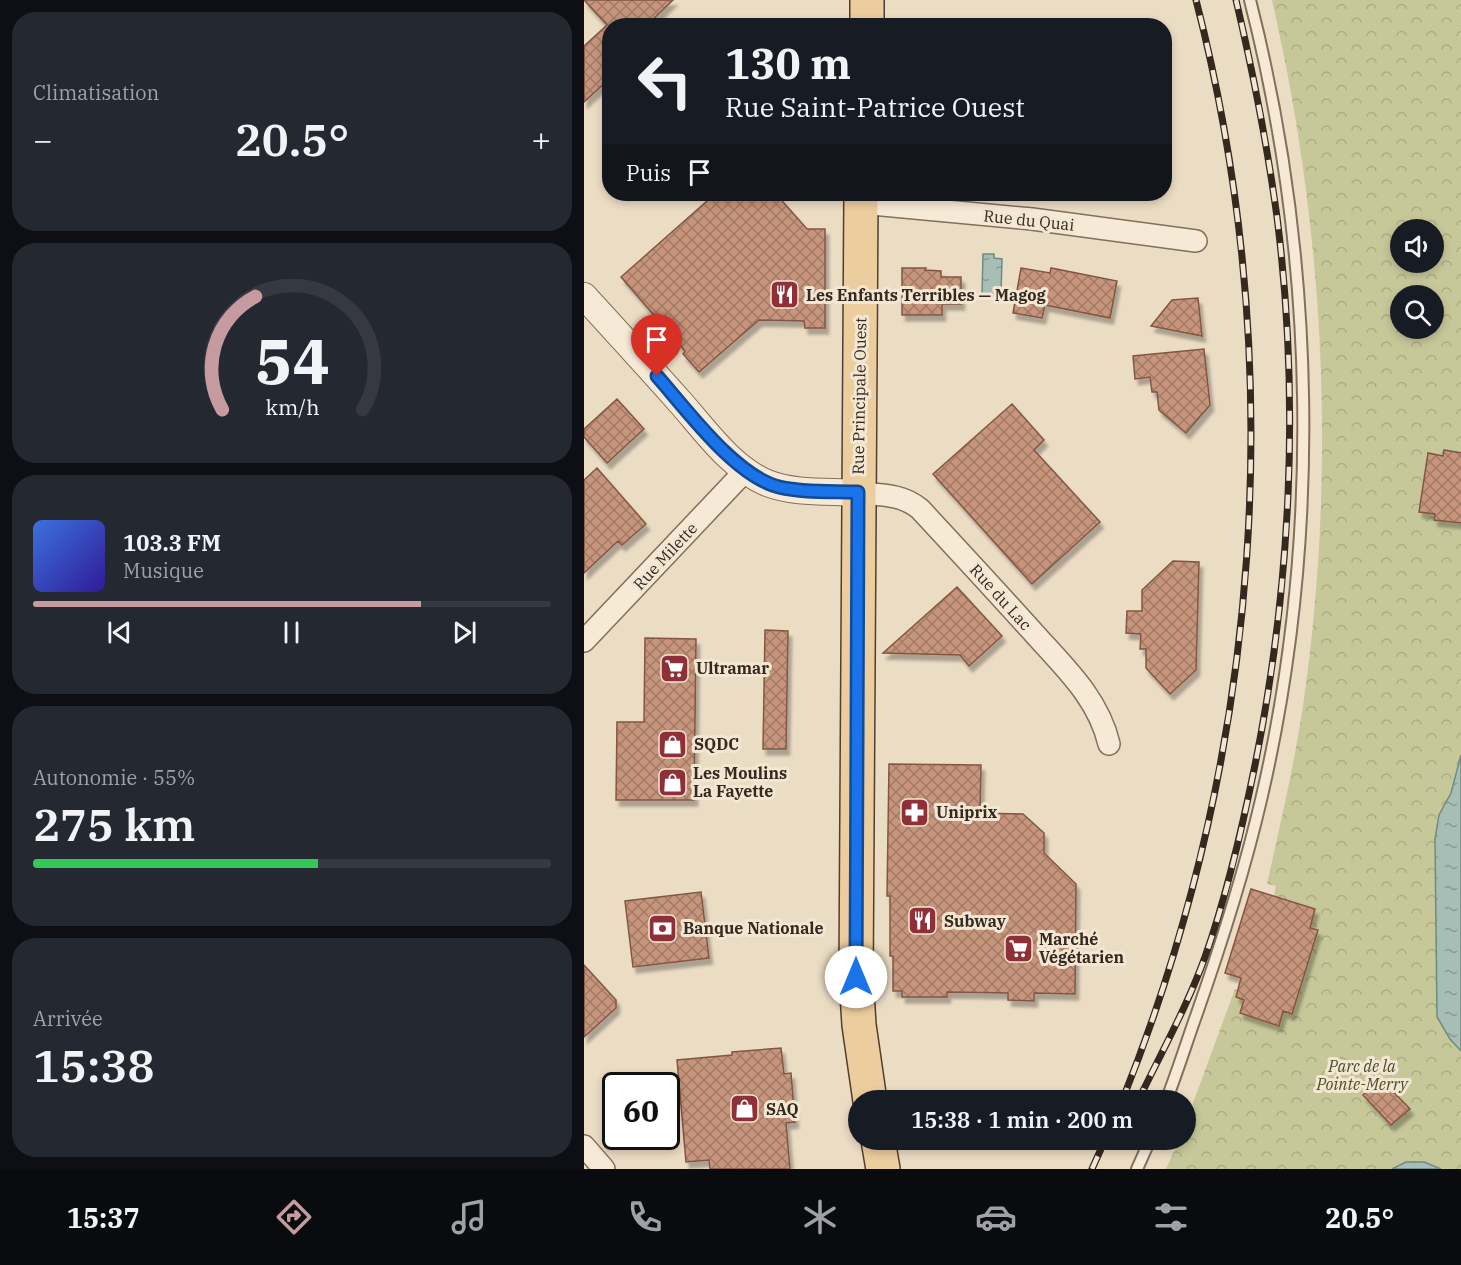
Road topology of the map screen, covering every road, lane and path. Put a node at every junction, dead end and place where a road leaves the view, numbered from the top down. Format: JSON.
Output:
{"nodes":[{"id":1,"x":867,"y":0,"type":"edge"},
{"id":2,"x":1250,"y":0,"type":"edge"},
{"id":3,"x":867,"y":18,"type":"edge"},
{"id":4,"x":861,"y":201,"type":"edge"},
{"id":5,"x":885,"y":201,"type":"edge"},
{"id":6,"x":1196,"y":241,"type":"dead end"},
{"id":7,"x":584,"y":296,"type":"edge"},
{"id":8,"x":746,"y":470,"type":"junction"},
{"id":9,"x":858,"y":492,"type":"junction"},
{"id":10,"x":584,"y":641,"type":"edge"},
{"id":11,"x":1109,"y":744,"type":"dead end"},
{"id":12,"x":868,"y":1090,"type":"edge"},
{"id":13,"x":1170,"y":1090,"type":"edge"},
{"id":14,"x":584,"y":1146,"type":"edge"},
{"id":15,"x":880,"y":1150,"type":"edge"},
{"id":16,"x":1146,"y":1150,"type":"edge"},
{"id":17,"x":605,"y":1169,"type":"edge"},
{"id":18,"x":883,"y":1169,"type":"edge"},
{"id":19,"x":1137,"y":1169,"type":"edge"}],
"edges":[{"from":1,"to":3,"type":"main road"},
{"from":2,"to":13,"type":"lane"},
{"from":4,"to":9,"type":"main road","name":"Rue Principale Ouest"},
{"from":5,"to":6,"type":"street","name":"Rue du Quai"},
{"from":7,"to":8,"type":"street"},
{"from":8,"to":9,"type":"street"},
{"from":8,"to":10,"type":"street","name":"Rue Milette"},
{"from":9,"to":11,"type":"street","name":"Rue du Lac"},
{"from":9,"to":12,"type":"main road","name":"Rue Principale Ouest"},
{"from":14,"to":17,"type":"street"},
{"from":15,"to":18,"type":"main road"},
{"from":16,"to":19,"type":"lane"}]}
